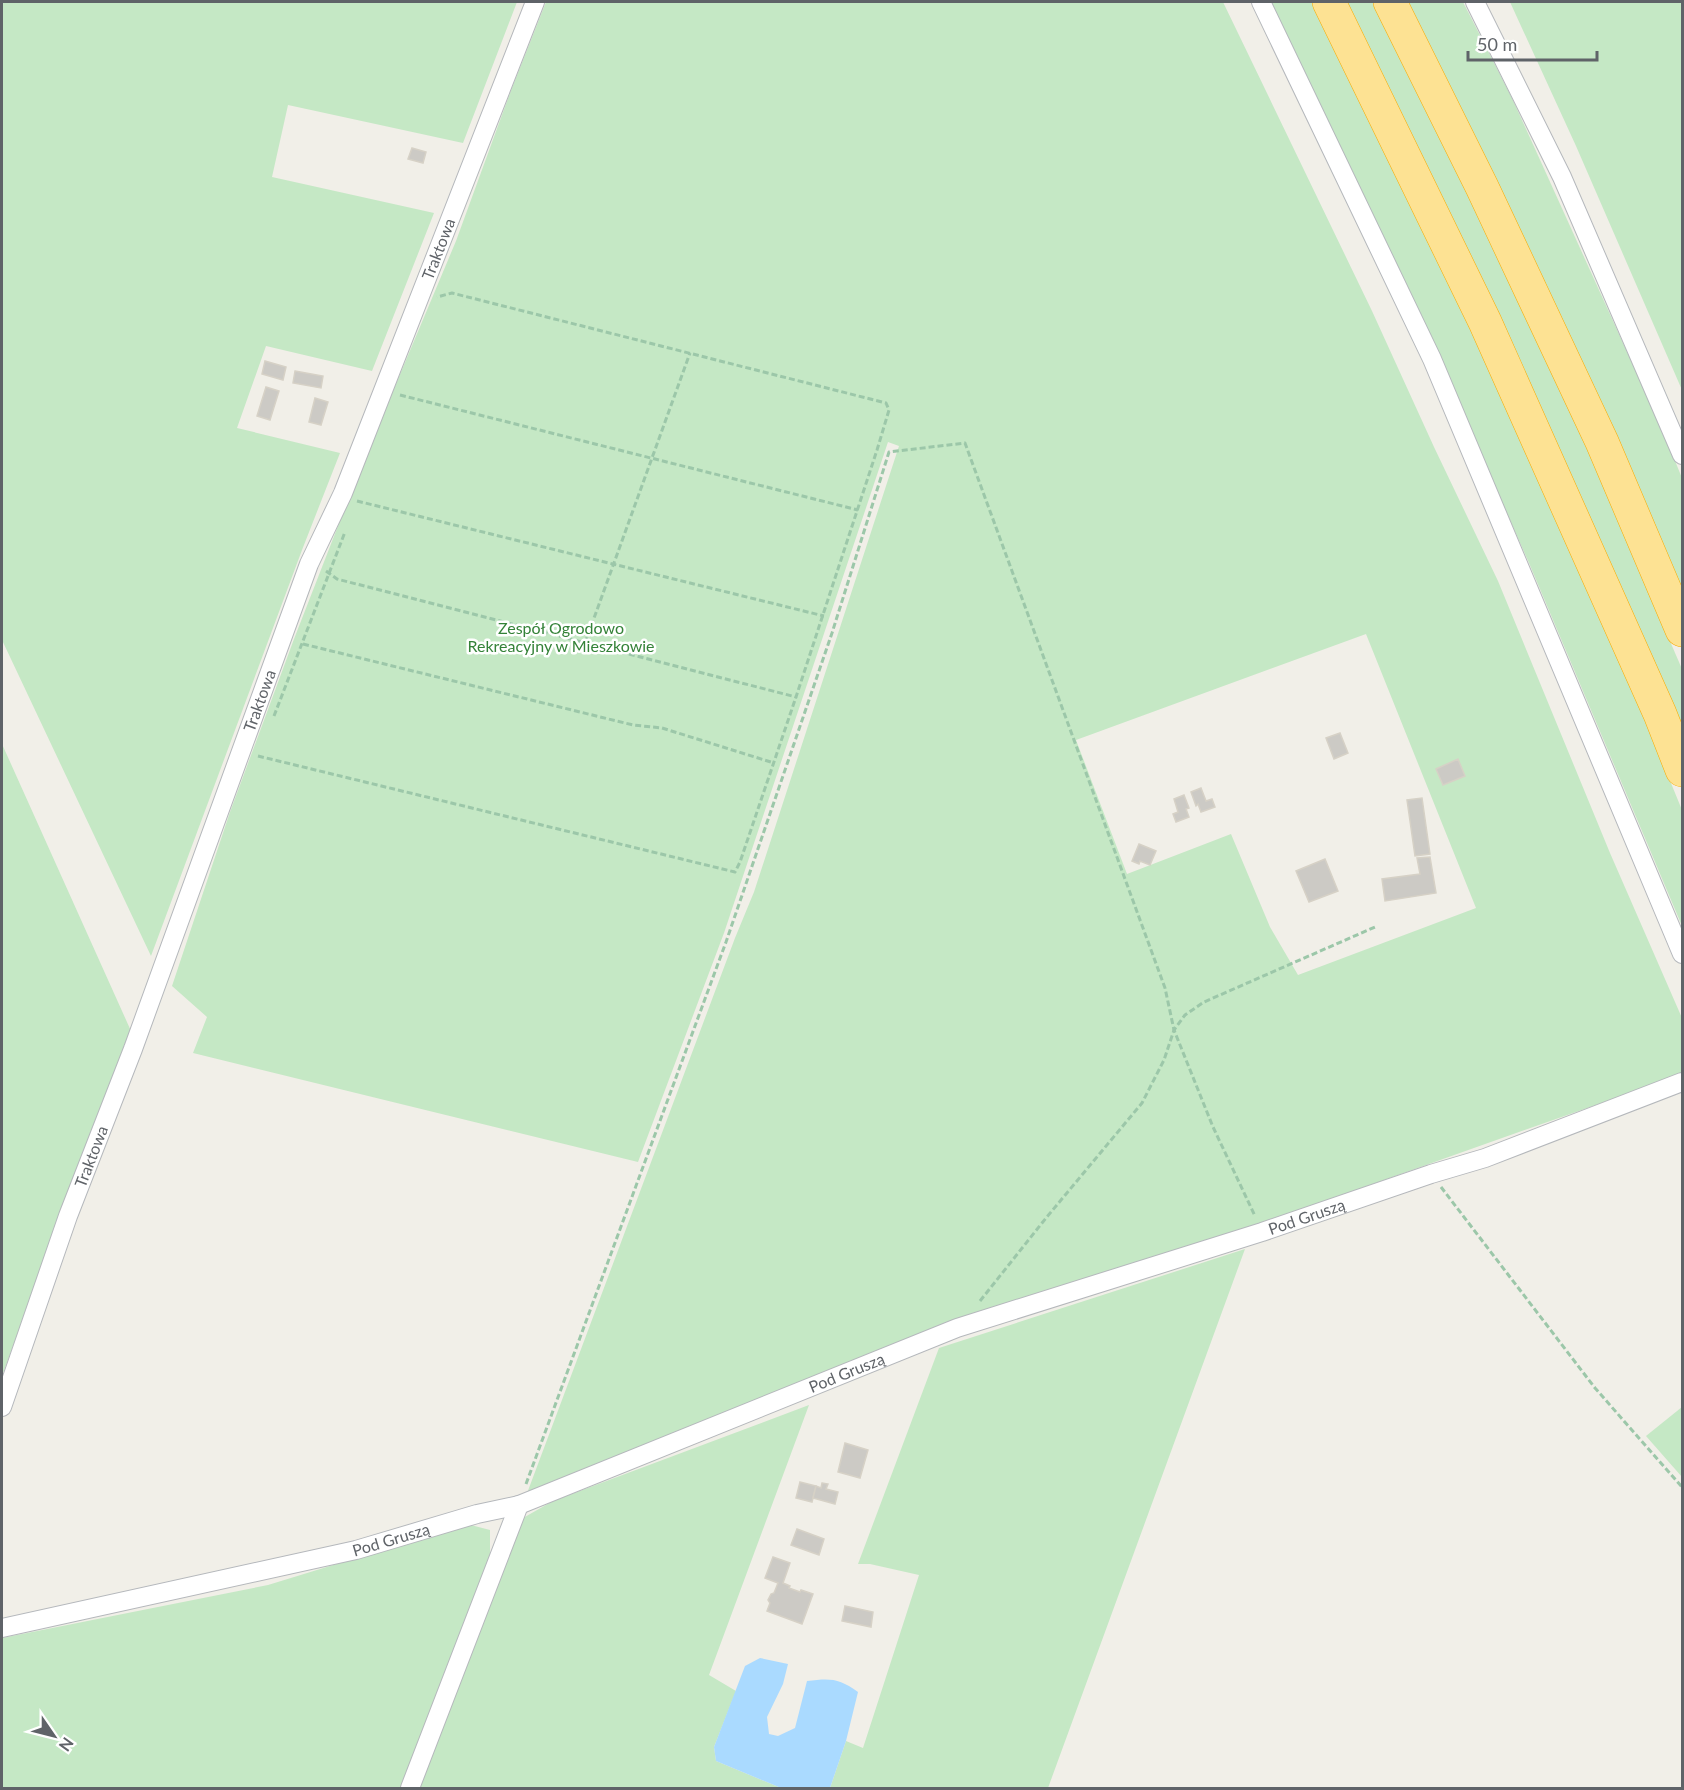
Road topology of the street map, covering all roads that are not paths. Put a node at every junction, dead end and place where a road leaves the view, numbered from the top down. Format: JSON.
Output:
{"nodes":[{"id":1,"x":535,"y":2,"type":"edge"},
{"id":2,"x":1261,"y":2,"type":"edge"},
{"id":3,"x":1329,"y":2,"type":"edge"},
{"id":4,"x":1390,"y":2,"type":"edge"},
{"id":5,"x":1475,"y":2,"type":"edge"},
{"id":6,"x":1683,"y":455,"type":"edge"},
{"id":7,"x":1683,"y":630,"type":"edge"},
{"id":8,"x":1683,"y":770,"type":"edge"},
{"id":9,"x":1683,"y":954,"type":"edge"},
{"id":10,"x":1683,"y":1082,"type":"edge"},
{"id":11,"x":2,"y":1407,"type":"edge"},
{"id":12,"x":519,"y":1505,"type":"junction"},
{"id":13,"x":2,"y":1628,"type":"edge"},
{"id":14,"x":410,"y":1788,"type":"edge"}],
"edges":[{"from":1,"to":11,"type":"street","name":"Traktowa"},
{"from":2,"to":9,"type":"street"},
{"from":3,"to":8,"type":"highway"},
{"from":4,"to":7,"type":"highway"},
{"from":5,"to":6,"type":"street"},
{"from":10,"to":12,"type":"street","name":"Pod Gruszą"},
{"from":12,"to":13,"type":"street","name":"Pod Gruszą"},
{"from":12,"to":14,"type":"street"}]}
